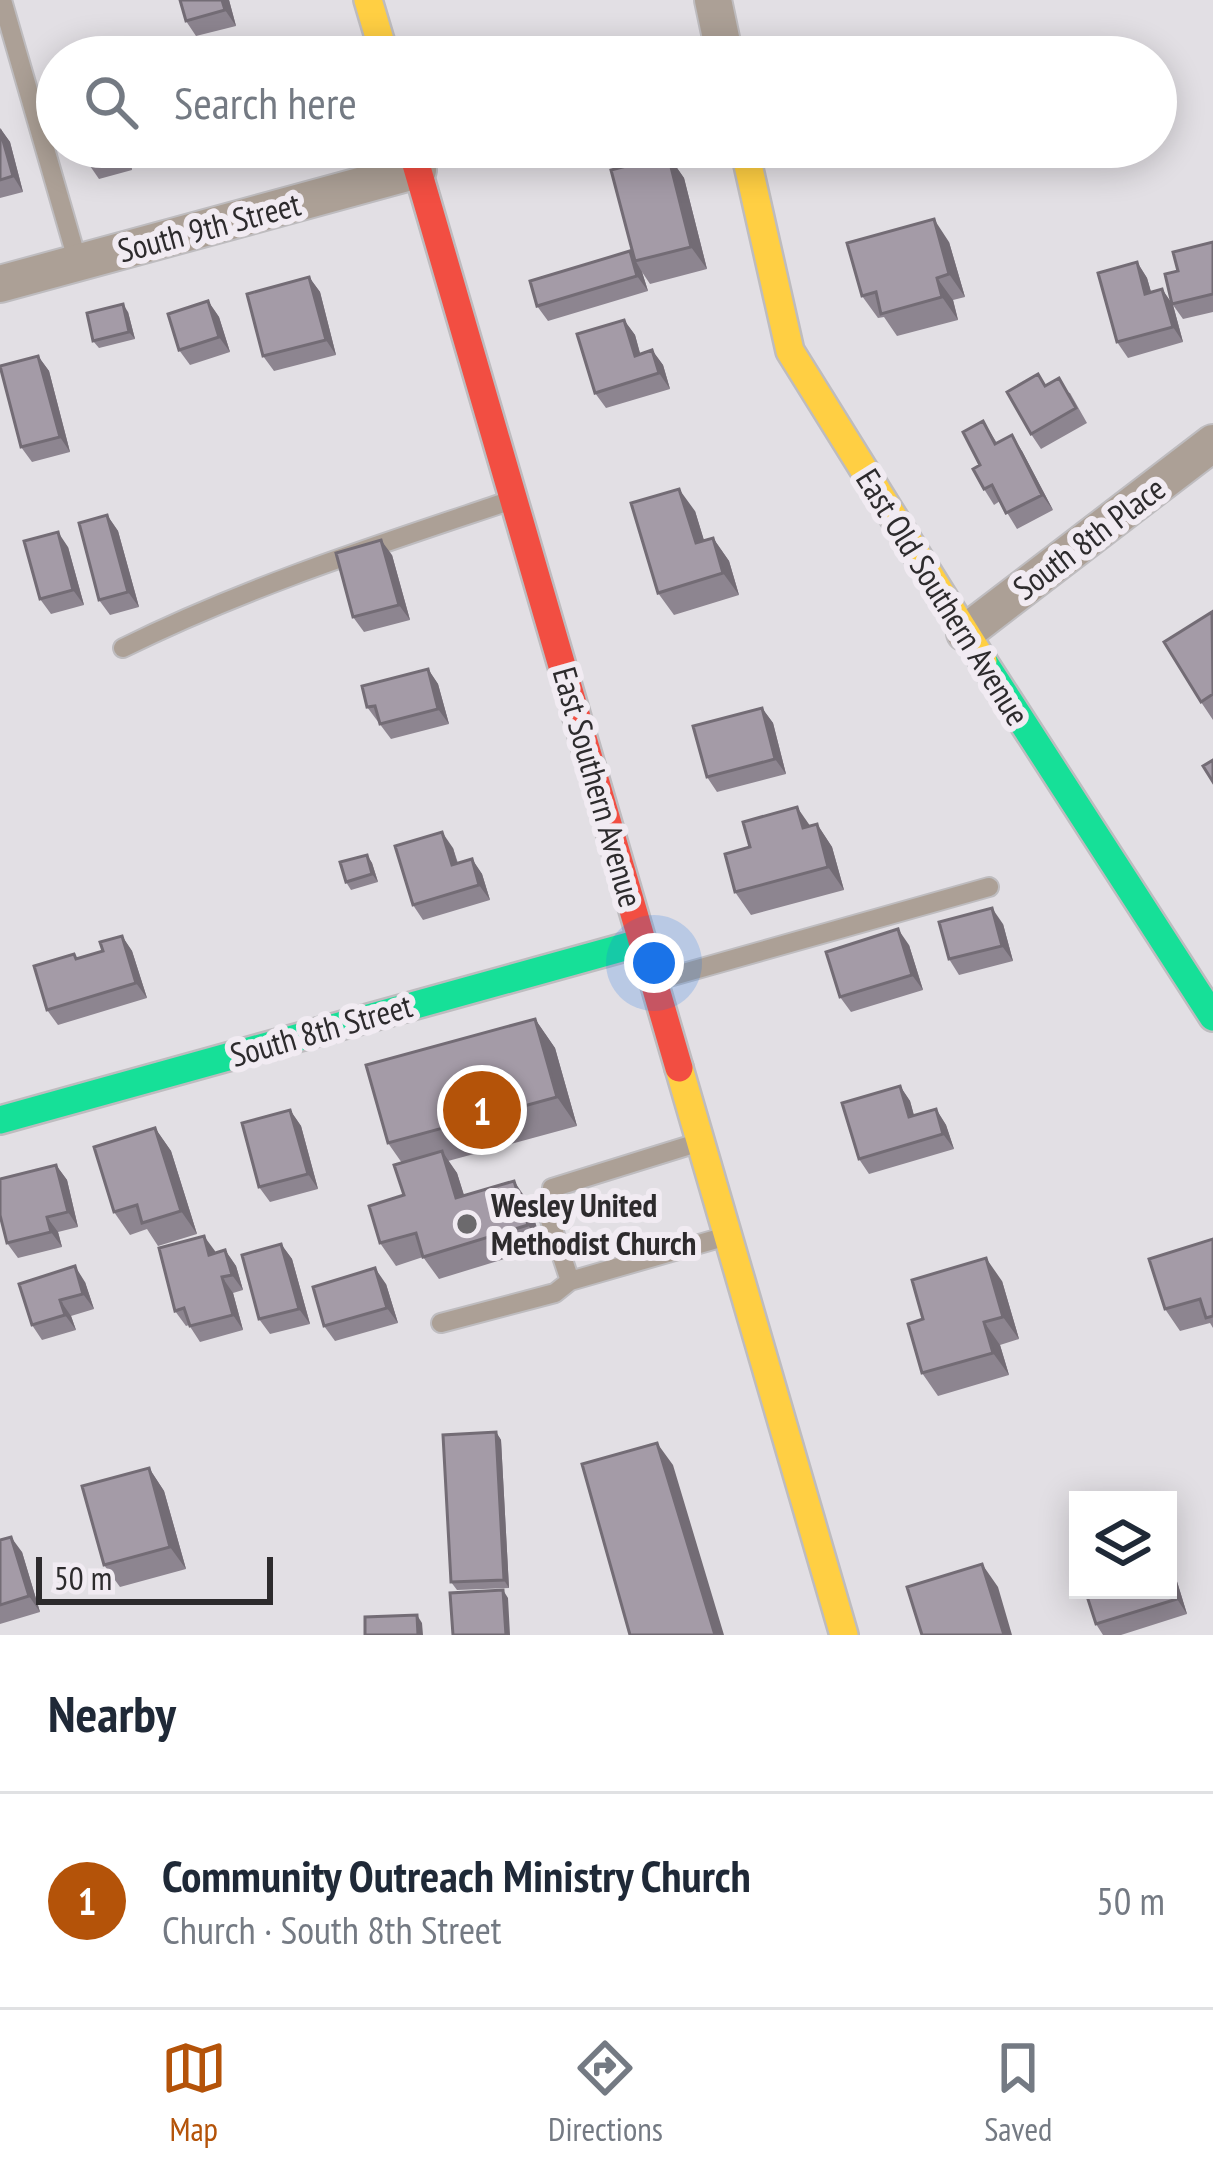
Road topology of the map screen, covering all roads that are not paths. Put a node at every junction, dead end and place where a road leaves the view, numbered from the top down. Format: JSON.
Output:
{"nodes":[{"id":1,"x":2,"y":0,"type":"edge"},
{"id":2,"x":368,"y":0,"type":"edge"},
{"id":3,"x":713,"y":0,"type":"edge"},
{"id":4,"x":6,"y":33,"type":"edge"},
{"id":5,"x":379,"y":36,"type":"edge"},
{"id":6,"x":721,"y":36,"type":"edge"},
{"id":7,"x":36,"y":129,"type":"edge"},
{"id":8,"x":48,"y":168,"type":"edge"},
{"id":9,"x":385,"y":168,"type":"edge"},
{"id":10,"x":417,"y":168,"type":"edge"},
{"id":11,"x":749,"y":168,"type":"edge"},
{"id":12,"x":78,"y":263,"type":"junction"},
{"id":13,"x":0,"y":284,"type":"edge"},
{"id":14,"x":1213,"y":443,"type":"edge"},
{"id":15,"x":514,"y":500,"type":"junction"},
{"id":16,"x":965,"y":633,"type":"junction"},
{"id":17,"x":124,"y":648,"type":"dead end"},
{"id":18,"x":989,"y":887,"type":"dead end"},
{"id":19,"x":643,"y":942,"type":"junction"},
{"id":20,"x":655,"y":981,"type":"junction"},
{"id":21,"x":1213,"y":1017,"type":"edge"},
{"id":22,"x":0,"y":1120,"type":"edge"},
{"id":23,"x":701,"y":1142,"type":"junction"},
{"id":24,"x":729,"y":1236,"type":"junction"},
{"id":25,"x":570,"y":1280,"type":"junction"},
{"id":26,"x":440,"y":1324,"type":"dead end"},
{"id":27,"x":844,"y":1635,"type":"edge"}],
"edges":[{"from":1,"to":4,"type":"lane"},
{"from":2,"to":5,"type":"street"},
{"from":3,"to":6,"type":"street"},
{"from":4,"to":7,"type":"lane"},
{"from":8,"to":12,"type":"lane"},
{"from":9,"to":12,"type":"street","name":"South 9th Street"},
{"from":10,"to":15,"type":"street","name":"East Southern Avenue"},
{"from":11,"to":16,"type":"street","name":"East Old Southern Avenue"},
{"from":12,"to":13,"type":"street","name":"South 9th Street"},
{"from":14,"to":16,"type":"street","name":"South 8th Place"},
{"from":15,"to":17,"type":"lane"},
{"from":15,"to":19,"type":"street","name":"East Southern Avenue"},
{"from":16,"to":21,"type":"street","name":"East Old Southern Avenue"},
{"from":18,"to":20,"type":"lane"},
{"from":19,"to":20,"type":"street","name":"East Southern Avenue"},
{"from":19,"to":22,"type":"street","name":"South 8th Street"},
{"from":20,"to":23,"type":"street","name":"East Southern Avenue"},
{"from":23,"to":24,"type":"street","name":"East Southern Avenue"},
{"from":23,"to":25,"type":"lane"},
{"from":24,"to":25,"type":"lane"},
{"from":24,"to":27,"type":"street","name":"East Southern Avenue"},
{"from":25,"to":26,"type":"lane"}]}
